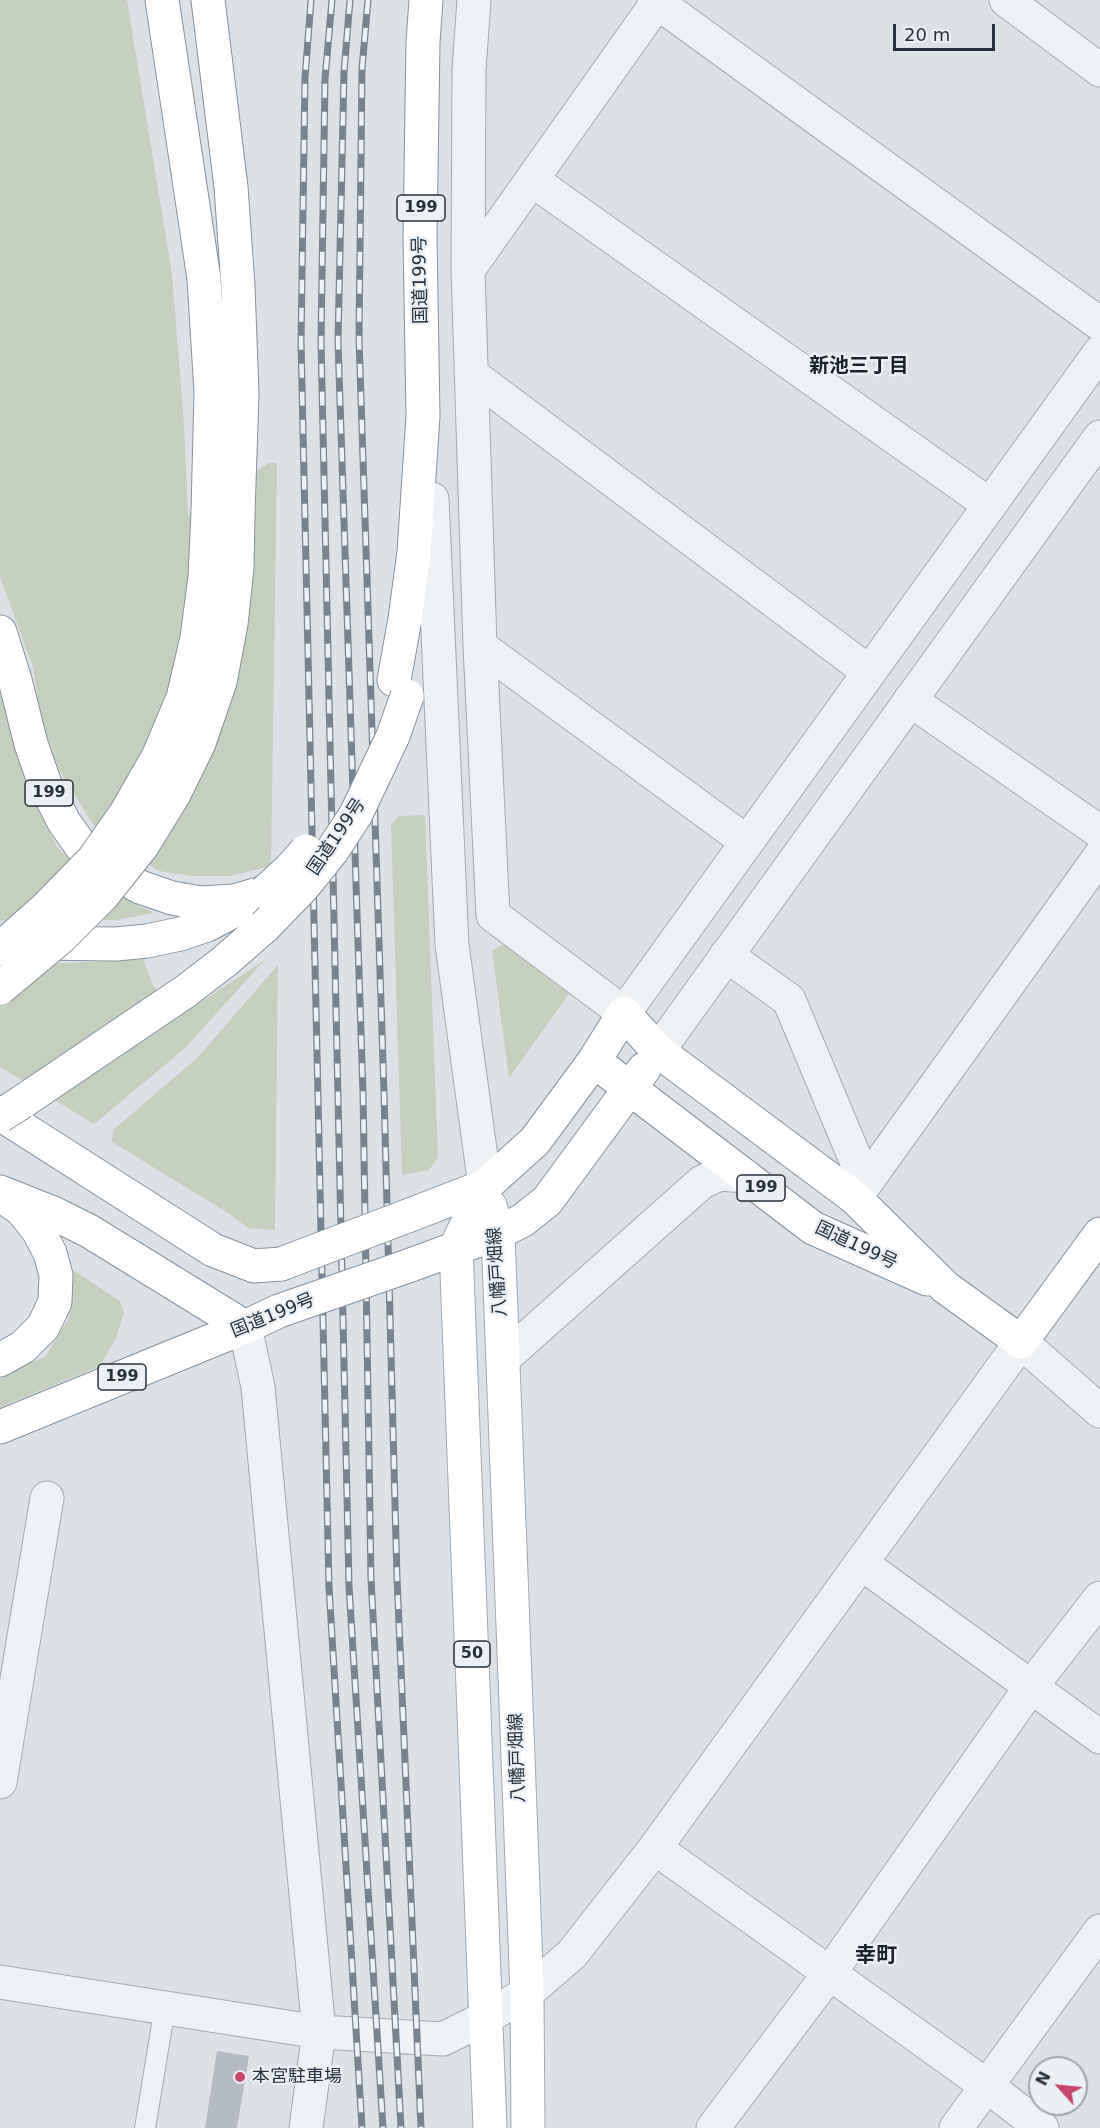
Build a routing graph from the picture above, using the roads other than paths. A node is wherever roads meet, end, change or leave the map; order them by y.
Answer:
1 (162, 0) edge
2 (208, 0) edge
3 (426, 0) edge
4 (474, 0) edge
5 (1005, 0) edge
6 (657, 1) edge
7 (1100, 70) edge
8 (532, 180) junction
9 (468, 270) junction
10 (1100, 324) edge
11 (1100, 352) edge
12 (471, 374) junction
13 (423, 416) junction
14 (1100, 437) edge
15 (432, 499) junction
16 (990, 505) junction
17 (223, 512) junction
18 (0, 632) edge
19 (480, 646) junction
20 (869, 672) junction
21 (400, 688) junction
22 (910, 700) junction
23 (1100, 832) edge
24 (747, 842) junction
25 (1100, 856) edge
26 (265, 892) junction
27 (0, 942) edge
28 (0, 950) edge
29 (726, 955) junction
30 (0, 988) edge
31 (624, 1013) junction
32 (658, 1051) junction
33 (594, 1061) junction
34 (630, 1087) junction
35 (7, 1111) edge
36 (745, 1176) junction
37 (485, 1186) junction
38 (860, 1190) junction
39 (0, 1194) edge
40 (498, 1233) junction
41 (1100, 1234) edge
42 (456, 1247) junction
43 (945, 1287) junction
44 (245, 1327) junction
45 (1021, 1342) junction
46 (503, 1359) junction
47 (0, 1360) edge
48 (1100, 1411) edge
49 (0, 1427) edge
50 (47, 1498) dead end
51 (861, 1563) junction
52 (1100, 1598) edge
53 (1030, 1688) junction
54 (1100, 1737) edge
55 (0, 1782) edge
56 (655, 1848) junction
57 (1097, 1941) edge
58 (829, 1974) junction
59 (0, 1982) edge
60 (527, 1993) junction
61 (165, 2007) junction
62 (487, 2017) junction
63 (319, 2032) junction
64 (987, 2086) junction
65 (145, 2128) edge
66 (306, 2128) edge
67 (490, 2128) edge
68 (528, 2128) edge
69 (713, 2128) edge
70 (956, 2128) edge
71 (1042, 2128) edge

1 - 17 main road
2 - 17 main road
3 - 13 main road, 国道199号 / 199
4 - 9 street
5 - 7 street
6 - 8 street
6 - 10 street
8 - 9 street
8 - 16 street
9 - 12 street
11 - 16 street
12 - 19 street
12 - 20 street
13 - 15 main road, 国道199号 / 199
13 - 21 main road, 国道199号 / 199
14 - 22 street
15 - 21 main road, 国道199号 / 199
15 - 37 street
16 - 20 street
17 - 28 main road, bridge
17 - 30 main road, bridge
18 - 26 main road, 国道199号 / 199
19 - 24 street
19 - 31 street
20 - 24 street
21 - 26 main road, 国道199号 / 199, bridge
21 - 35 main road, 国道199号 / 199, bridge
22 - 23 street
22 - 29 street
24 - 31 street
25 - 38 street
26 - 27 main road, 国道199号 / 199
29 - 32 street
29 - 38 street
31 - 32 main road, 国道199号 / 199
31 - 33 main road, 国道199号 / 199
32 - 34 main road, 国道199号 / 199
32 - 38 main road, 国道199号 / 199
33 - 34 main road, 国道199号 / 199
33 - 37 main road, 国道199号 / 199
34 - 36 main road, 国道199号 / 199
34 - 40 main road, 国道199号 / 199
35 - 37 main road, 国道199号 / 199, bridge
36 - 43 main road, 国道199号 / 199
36 - 46 street
37 - 40 main road, 八幡戸畑線 / 50
37 - 42 main road, 八幡戸畑線 / 50
38 - 43 main road, 国道199号 / 199
39 - 44 main road
39 - 47 main road
40 - 42 main road, 国道199号 / 199
40 - 46 main road, 八幡戸畑線 / 50
41 - 45 main road
42 - 44 main road, 国道199号 / 199, bridge
42 - 62 main road, 八幡戸畑線 / 50
43 - 45 main road, 国道199号 / 199
44 - 49 main road, 国道199号 / 199
44 - 63 street
45 - 48 street
45 - 51 street
46 - 60 main road, 八幡戸畑線 / 50
50 - 55 street
51 - 53 street
51 - 56 street
52 - 53 street
53 - 54 street
53 - 58 street
56 - 58 street
56 - 60 street
57 - 64 street
58 - 64 street
58 - 69 street
59 - 61 street
60 - 62 street
60 - 68 main road, 八幡戸畑線 / 50
61 - 63 street
61 - 65 lane
62 - 63 street
62 - 67 main road, 八幡戸畑線 / 50
63 - 66 street
64 - 70 street
64 - 71 street

